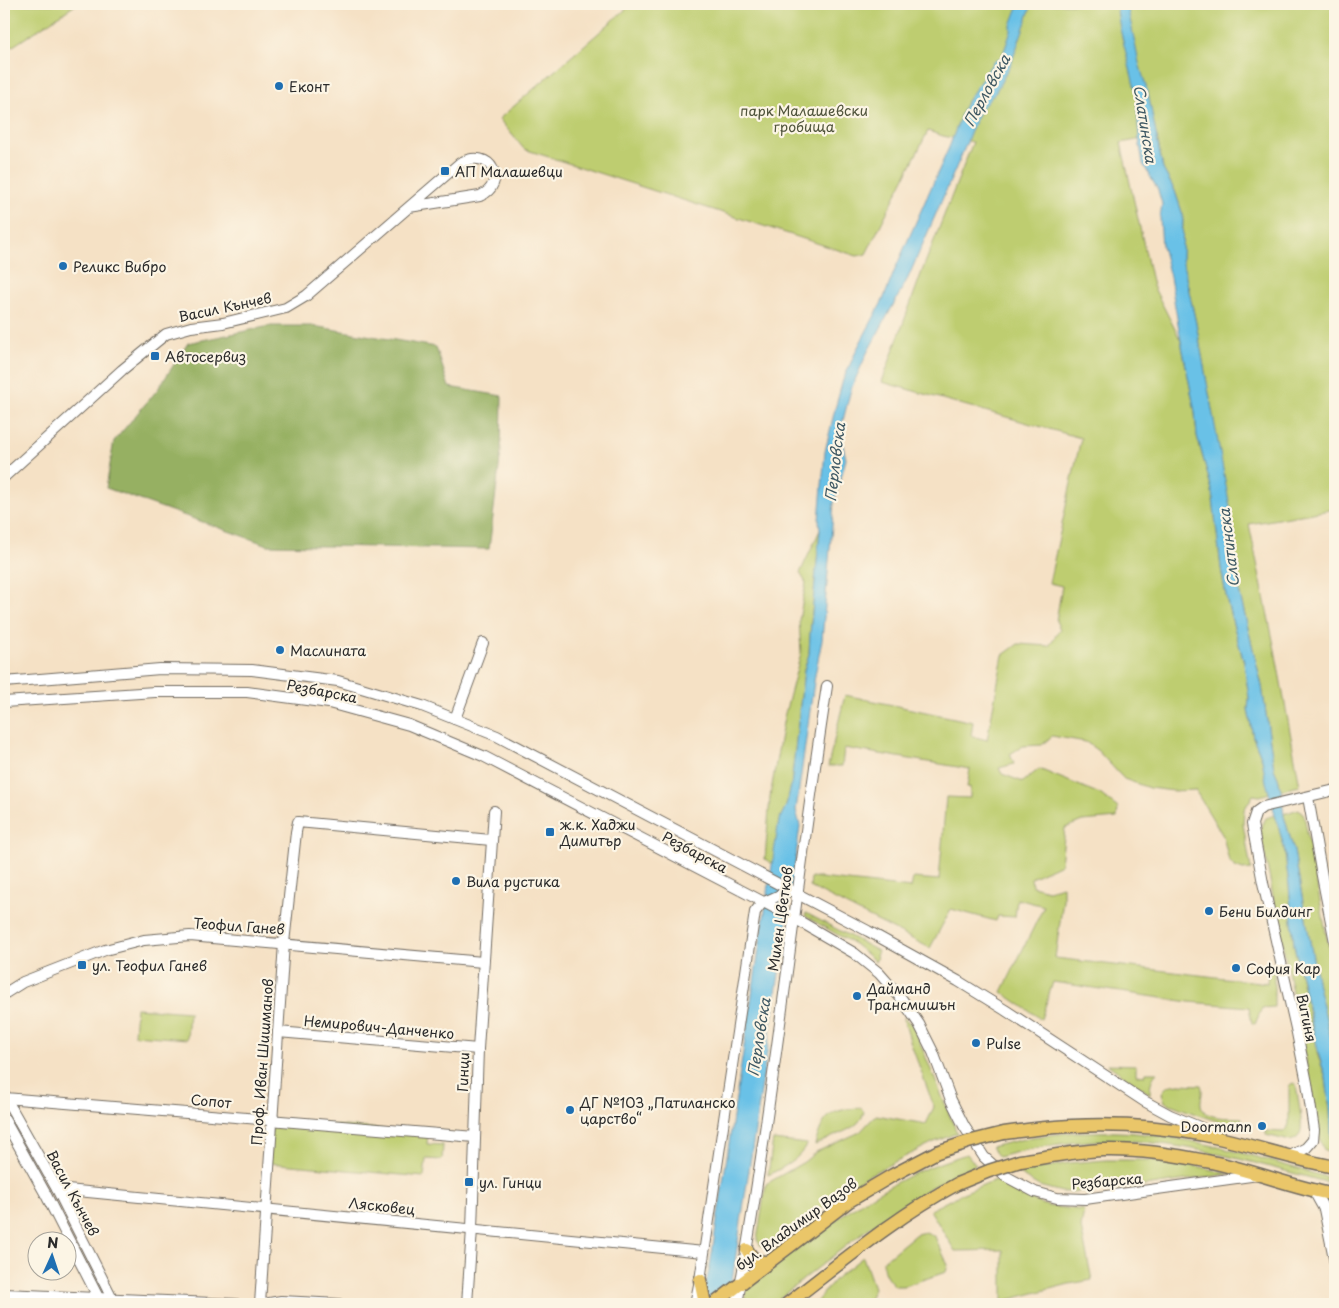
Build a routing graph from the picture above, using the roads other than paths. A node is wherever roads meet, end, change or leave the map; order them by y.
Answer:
1 (410, 207) junction
2 (4, 477) edge
3 (483, 643) dead end
4 (4, 682) edge
5 (827, 686) dead end
6 (4, 702) edge
7 (455, 719) junction
8 (1335, 790) edge
9 (1308, 797) junction
10 (494, 811) dead end
11 (492, 840) junction
12 (794, 893) junction
13 (762, 903) junction
14 (794, 918) junction
15 (1335, 942) edge
16 (284, 943) junction
17 (483, 962) junction
18 (4, 994) edge
19 (278, 1032) junction
20 (478, 1049) junction
21 (5, 1097) edge
22 (4, 1119) edge
23 (272, 1120) junction
24 (475, 1136) junction
25 (1246, 1145) junction
26 (1290, 1156) junction
27 (1330, 1166) edge
28 (1258, 1175) junction
29 (57, 1189) junction
30 (1314, 1190) junction
31 (1332, 1194) edge
32 (266, 1209) junction
33 (472, 1229) junction
34 (747, 1250) junction
35 (704, 1252) junction
36 (769, 1262) junction
37 (1335, 1262) edge
38 (700, 1280) junction
39 (741, 1283) junction
40 (4, 1294) edge
41 (100, 1302) edge
42 (114, 1302) edge
43 (722, 1302) edge
44 (236, 1304) edge
45 (260, 1304) edge
46 (264, 1304) edge
47 (339, 1304) edge
48 (467, 1304) edge
49 (695, 1304) edge
50 (705, 1304) edge
51 (737, 1304) edge
52 (786, 1304) edge

1 - 1 street, Васил Кънчев
1 - 2 street, Васил Кънчев
3 - 7 street
4 - 7 street, Резбарска
5 - 12 street, Милен Цветков
6 - 13 street, Резбарска
7 - 12 street, Резбарска
8 - 9 street, Витиня
9 - 15 street
9 - 26 street, Витиня
10 - 11 street, Гинци
11 - 16 street, Проф. Иван Шишманов
11 - 17 street, Гинци
12 - 13 street, Милен Цветков
12 - 14 street, Милен Цветков
12 - 25 street, Резбарска
13 - 14 street, Резбарска
13 - 35 street, Милен Цветков
14 - 28 street, Резбарска
14 - 34 street, Милен Цветков
16 - 17 street, Теофил Ганев
16 - 18 street, Теофил Ганев
16 - 19 street, Проф. Иван Шишманов
17 - 20 street, Гинци
19 - 20 street, Немирович-Данченко
19 - 23 street, Проф. Иван Шишманов
20 - 24 street, Гинци
21 - 23 street, Сопот
21 - 29 street, Васил Кънчев
22 - 41 street, Васил Кънчев
23 - 24 street, Сопот
23 - 32 street, Проф. Иван Шишманов
24 - 33 street, Гинци
25 - 26 main road, бул. Владимир Вазов
25 - 36 main road, бул. Владимир Вазов, bridge
26 - 27 main road, бул. Владимир Вазов
28 - 30 main road
28 - 52 main road, bridge
29 - 32 street, Лясковец
29 - 42 street, Васил Кънчев
30 - 31 main road
30 - 37 street
32 - 33 street, Лясковец
32 - 45 street, Проф. Иван Шишманов
33 - 35 street, Лясковец
33 - 48 street, Гинци
34 - 36 main road
34 - 39 street, Милен Цветков
35 - 38 street, Милен Цветков
36 - 39 main road, бул. Владимир Вазов
38 - 49 street, Милен Цветков
38 - 50 main road
39 - 43 main road, бул. Владимир Вазов
39 - 51 street, Милен Цветков
40 - 41 street
41 - 42 street
42 - 44 street
46 - 47 street

